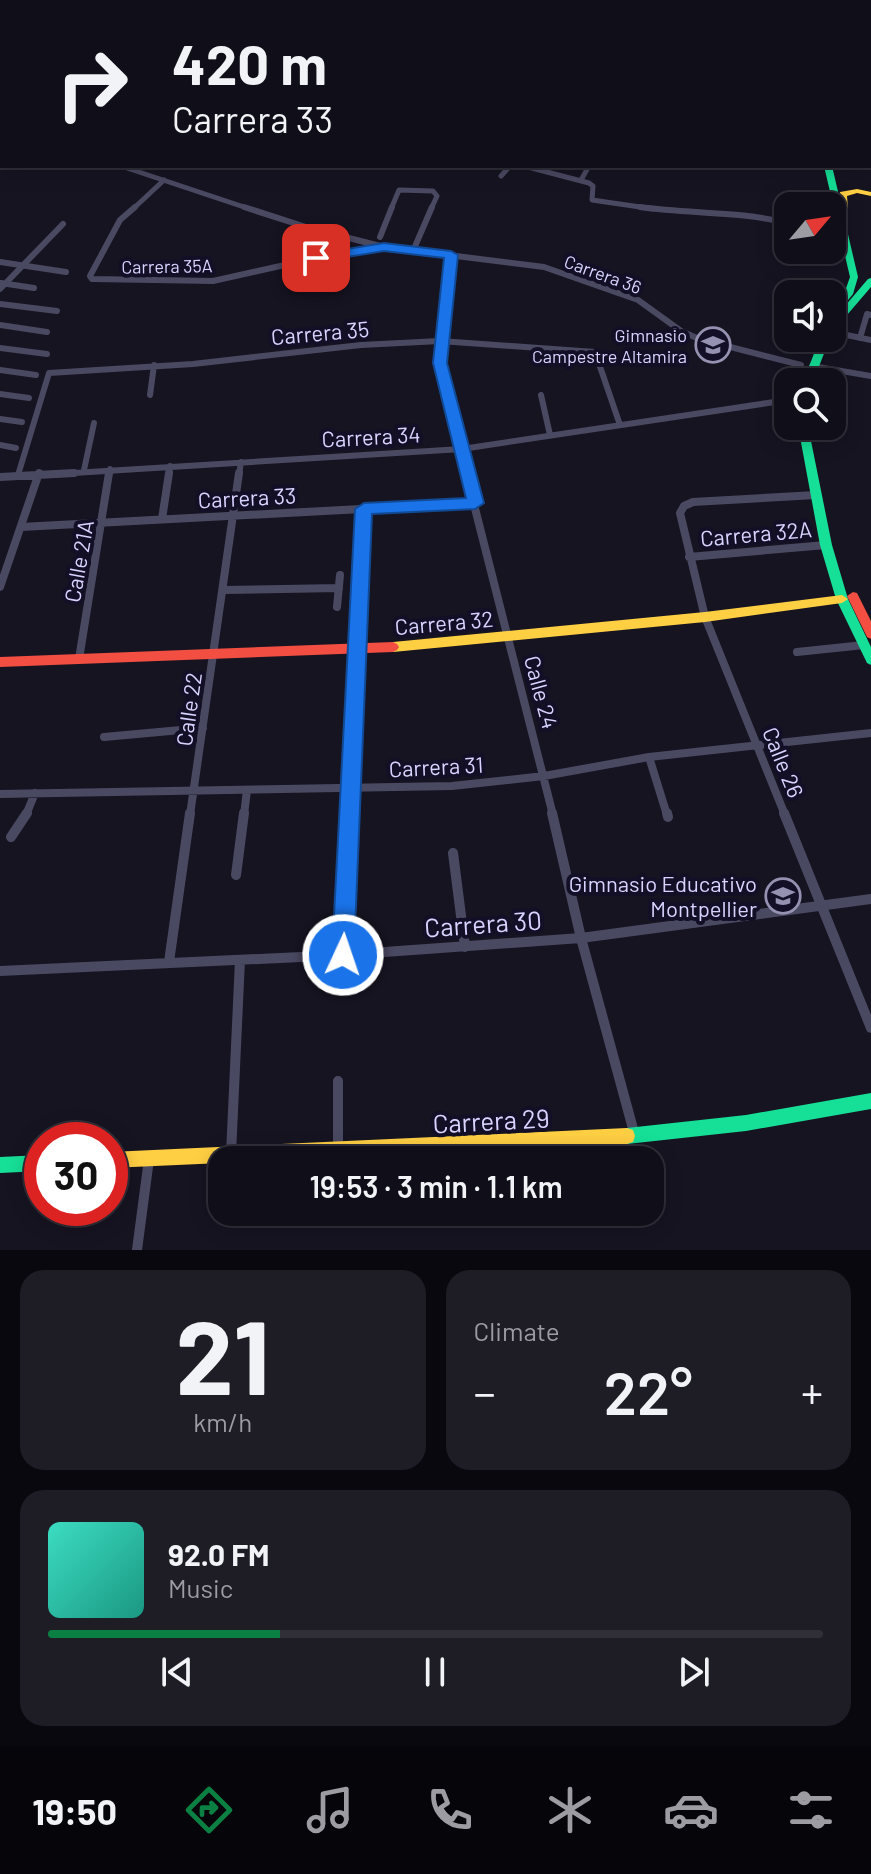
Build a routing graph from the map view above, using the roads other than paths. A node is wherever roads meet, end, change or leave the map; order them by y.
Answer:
1 (127, 168) edge
2 (508, 168) edge
3 (532, 168) edge
4 (588, 168) edge
5 (831, 168) edge
6 (832, 168) edge
7 (501, 176) dead end
8 (164, 180) junction
9 (581, 180) junction
10 (871, 181) edge
11 (871, 194) edge
12 (774, 220) edge
13 (63, 224) dead end
14 (380, 237) dead end
15 (384, 247) junction
16 (849, 247) junction
17 (413, 251) junction
18 (451, 255) junction
19 (0, 262) edge
20 (21, 265) junction
21 (66, 272) dead end
22 (871, 281) edge
23 (1, 285) edge
24 (34, 288) dead end
25 (846, 296) edge
26 (0, 304) edge
27 (57, 311) dead end
28 (846, 312) edge
29 (871, 315) edge
30 (0, 325) edge
31 (47, 332) dead end
32 (846, 332) edge
33 (861, 335) junction
34 (871, 337) edge
35 (440, 341) junction
36 (0, 348) edge
37 (810, 352) edge
38 (816, 352) edge
39 (47, 354) dead end
40 (154, 365) junction
41 (806, 366) junction
42 (0, 370) edge
43 (36, 375) dead end
44 (871, 376) edge
45 (0, 394) edge
46 (150, 395) dead end
47 (541, 395) dead end
48 (29, 398) dead end
49 (774, 401) edge
50 (0, 419) edge
51 (22, 422) dead end
52 (94, 423) dead end
53 (620, 425) junction
54 (550, 435) junction
55 (806, 440) edge
56 (817, 440) edge
57 (0, 445) edge
58 (16, 448) dead end
59 (462, 449) junction
60 (241, 462) junction
61 (170, 466) junction
62 (110, 469) junction
63 (84, 470) junction
64 (39, 473) junction
65 (7, 475) edge
66 (816, 495) junction
67 (475, 503) junction
68 (364, 509) junction
69 (235, 515) junction
70 (162, 519) junction
71 (103, 522) junction
72 (21, 527) junction
73 (826, 545) junction
74 (689, 557) junction
75 (340, 575) dead end
76 (0, 587) edge
77 (339, 588) junction
78 (224, 590) junction
79 (842, 599) junction
80 (337, 607) dead end
81 (705, 617) junction
82 (868, 619) edge
83 (506, 637) junction
84 (867, 640) edge
85 (359, 649) junction
86 (797, 652) dead end
87 (214, 654) junction
88 (79, 659) junction
89 (871, 660) edge
90 (0, 662) edge
91 (203, 728) junction
92 (871, 733) edge
93 (104, 737) dead end
94 (755, 744) junction
95 (649, 757) junction
96 (544, 776) junction
97 (351, 788) junction
98 (247, 790) junction
99 (194, 791) junction
100 (35, 793) junction
101 (0, 794) edge
102 (668, 817) dead end
103 (11, 837) dead end
104 (453, 853) dead end
105 (236, 875) dead end
106 (871, 899) edge
107 (821, 907) junction
108 (581, 938) junction
109 (465, 947) junction
110 (343, 955) junction
111 (240, 960) junction
112 (169, 962) junction
113 (0, 971) edge
114 (871, 1028) edge
115 (338, 1081) dead end
116 (871, 1101) edge
117 (635, 1136) junction
118 (231, 1146) edge
119 (338, 1146) edge
120 (407, 1146) edge
121 (208, 1155) edge
122 (149, 1158) junction
123 (128, 1159) edge
124 (24, 1164) edge
125 (0, 1165) edge
126 (137, 1250) edge

1 - 8 street
2 - 7 street
3 - 9 street
4 - 9 street
5 - 16 main road
6 - 10 main road
8 - 15 street
8 - 15 street, Carrera 35A
9 - 12 street
11 - 16 main road
13 - 20 street
14 - 17 street
15 - 17 street, Carrera 36
16 - 25 main road
17 - 18 street, Carrera 36
18 - 35 street, Calle 24
18 - 41 street, Carrera 36
19 - 20 street
20 - 21 street
20 - 23 street
22 - 28 main road
23 - 24 street
26 - 27 street
29 - 33 street
30 - 31 street
32 - 33 street
33 - 34 street
35 - 40 street, Carrera 35
35 - 53 street, Carrera 35
35 - 59 street, Calle 24
36 - 39 street
37 - 41 main road
38 - 41 main road
40 - 46 street
40 - 65 street, Carrera 35
41 - 44 street
42 - 43 street
45 - 48 street
47 - 54 street
49 - 53 street, Carrera 34
50 - 51 street
52 - 63 street
53 - 54 street, Carrera 34
54 - 59 street, Carrera 34
55 - 66 main road
56 - 82 main road
57 - 58 street
59 - 60 street, Carrera 34
59 - 67 street, Calle 24
60 - 61 street, Carrera 34
60 - 69 street, Calle 22
61 - 62 street, Carrera 34
61 - 70 street
62 - 63 street, Carrera 34
62 - 71 street, Calle 21A
63 - 64 street, Carrera 34
64 - 65 street, Carrera 34
64 - 72 street
66 - 73 main road
66 - 74 street, Calle 26
67 - 68 street, Carrera 33
67 - 83 street, Calle 24
68 - 69 street, Carrera 33
68 - 85 street
69 - 70 street, Carrera 33
69 - 78 street, Calle 22
70 - 71 street, Carrera 33
71 - 72 street, Carrera 33
71 - 88 street, Calle 21A
72 - 76 street
73 - 74 street, Carrera 32A
73 - 79 main road
74 - 81 street, Calle 26
75 - 77 street
77 - 78 street
77 - 80 street
78 - 87 street, Calle 22
79 - 81 main road, Carrera 32
79 - 84 main road
81 - 83 main road, Carrera 32
81 - 94 street, Calle 26
82 - 84 main road
83 - 85 main road, Carrera 32
83 - 96 street, Calle 24
84 - 86 street
84 - 89 main road
85 - 87 main road, Carrera 32
85 - 97 street
87 - 88 main road, Carrera 32
87 - 91 street, Calle 22
88 - 90 main road, Carrera 32
91 - 93 street
91 - 99 street, Calle 22
92 - 94 street, Carrera 31
94 - 95 street, Carrera 31
94 - 107 street, Calle 26
95 - 96 street, Carrera 31
95 - 102 street
96 - 97 street, Carrera 31
96 - 108 street, Calle 24
97 - 98 street, Carrera 31
97 - 110 street
98 - 99 street, Carrera 31
98 - 105 street
99 - 100 street, Carrera 31
99 - 112 street, Calle 22
100 - 101 street, Carrera 31
100 - 103 street
104 - 109 street
106 - 107 street, Carrera 30
107 - 108 street, Carrera 30
107 - 114 street, Calle 26
108 - 109 street, Carrera 30
108 - 117 street, Calle 24
109 - 110 street, Carrera 30
110 - 111 street, Carrera 30
111 - 112 street, Carrera 30
111 - 118 street
112 - 113 street, Carrera 30
115 - 119 street
116 - 117 main road, Carrera 29
117 - 120 main road, Carrera 29
121 - 122 main road, Carrera 29
122 - 123 main road, Carrera 29
122 - 126 street
124 - 125 main road

